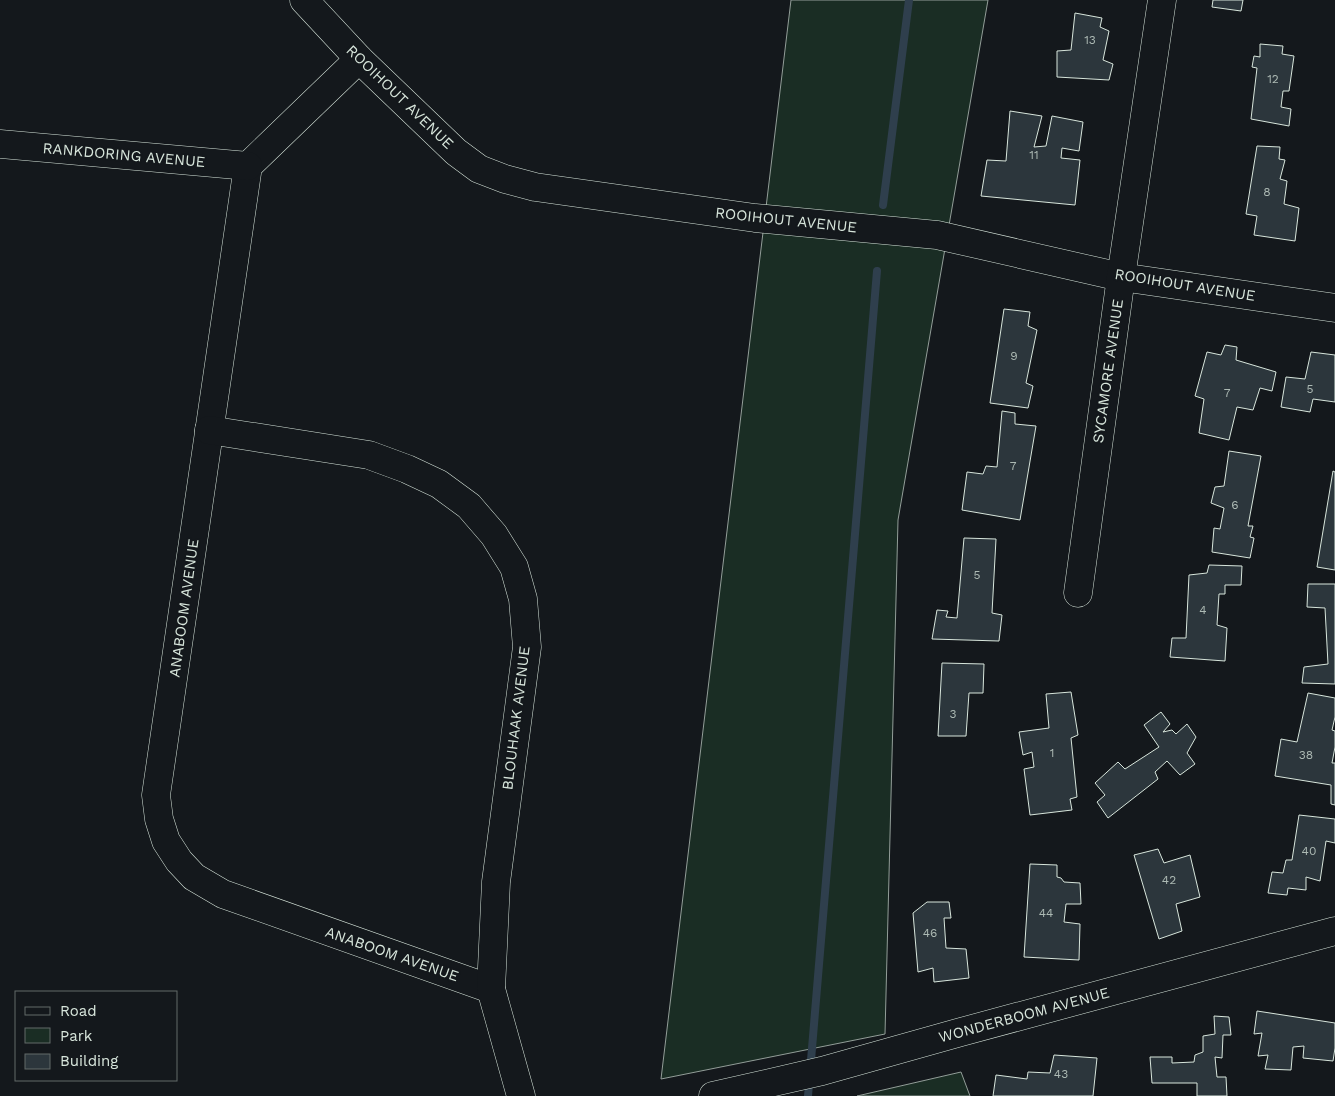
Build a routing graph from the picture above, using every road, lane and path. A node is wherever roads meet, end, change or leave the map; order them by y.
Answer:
1 (304, 0) edge
2 (1162, 0) edge
3 (359, 59) junction
4 (0, 144) edge
5 (248, 166) junction
6 (1121, 277) junction
7 (1335, 308) edge
8 (209, 430) junction
9 (1078, 593) dead end
10 (1335, 931) edge
11 (492, 989) junction
12 (521, 1096) edge
13 (713, 1096) edge

1 - 3 street, ROOIHOUT AVENUE
2 - 6 street, SYCAMORE AVENUE
3 - 5 street
3 - 6 street, ROOIHOUT AVENUE
4 - 5 street, RANKDORING AVENUE
5 - 8 street, ANABOOM AVENUE
6 - 7 street, ROOIHOUT AVENUE
6 - 9 street, SYCAMORE AVENUE
8 - 11 street, BLOUHAAK AVENUE
8 - 11 street, ANABOOM AVENUE
10 - 13 street, WONDERBOOM AVENUE
11 - 12 street, BLOUHAAK AVENUE

